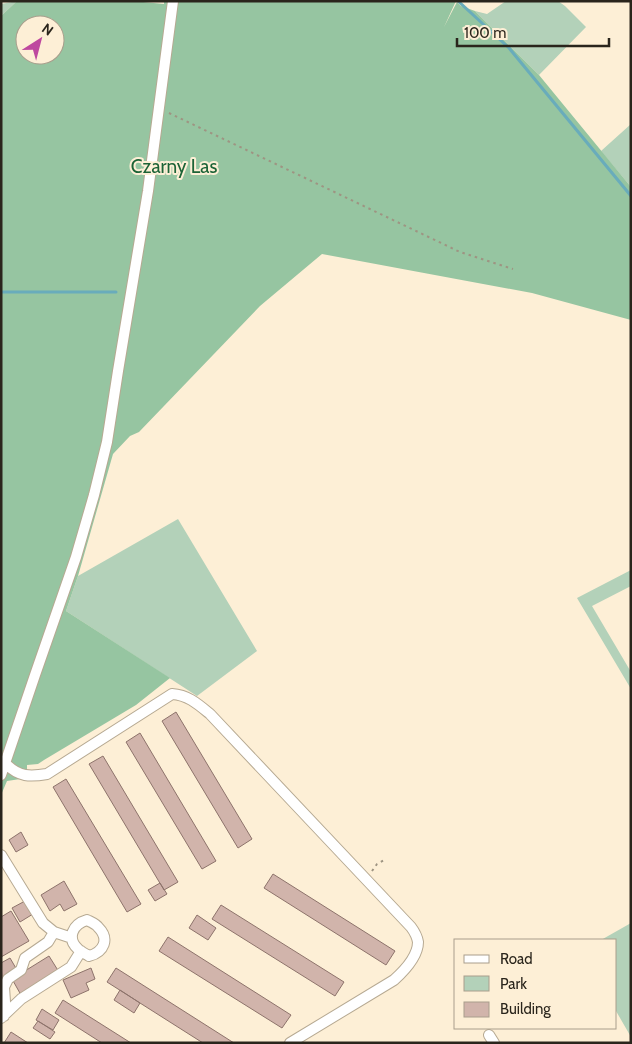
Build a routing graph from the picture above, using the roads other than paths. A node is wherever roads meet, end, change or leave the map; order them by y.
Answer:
1 (173, 1) edge
2 (6, 764) junction
3 (1, 775) edge
4 (1, 855) edge
5 (54, 932) junction
6 (72, 938) junction
7 (81, 951) junction
8 (2, 1017) edge
9 (290, 1043) edge

1 - 2 street
2 - 3 street
2 - 9 street
4 - 5 street
5 - 6 street
5 - 8 street
6 - 7 street
6 - 7 street
7 - 8 street

